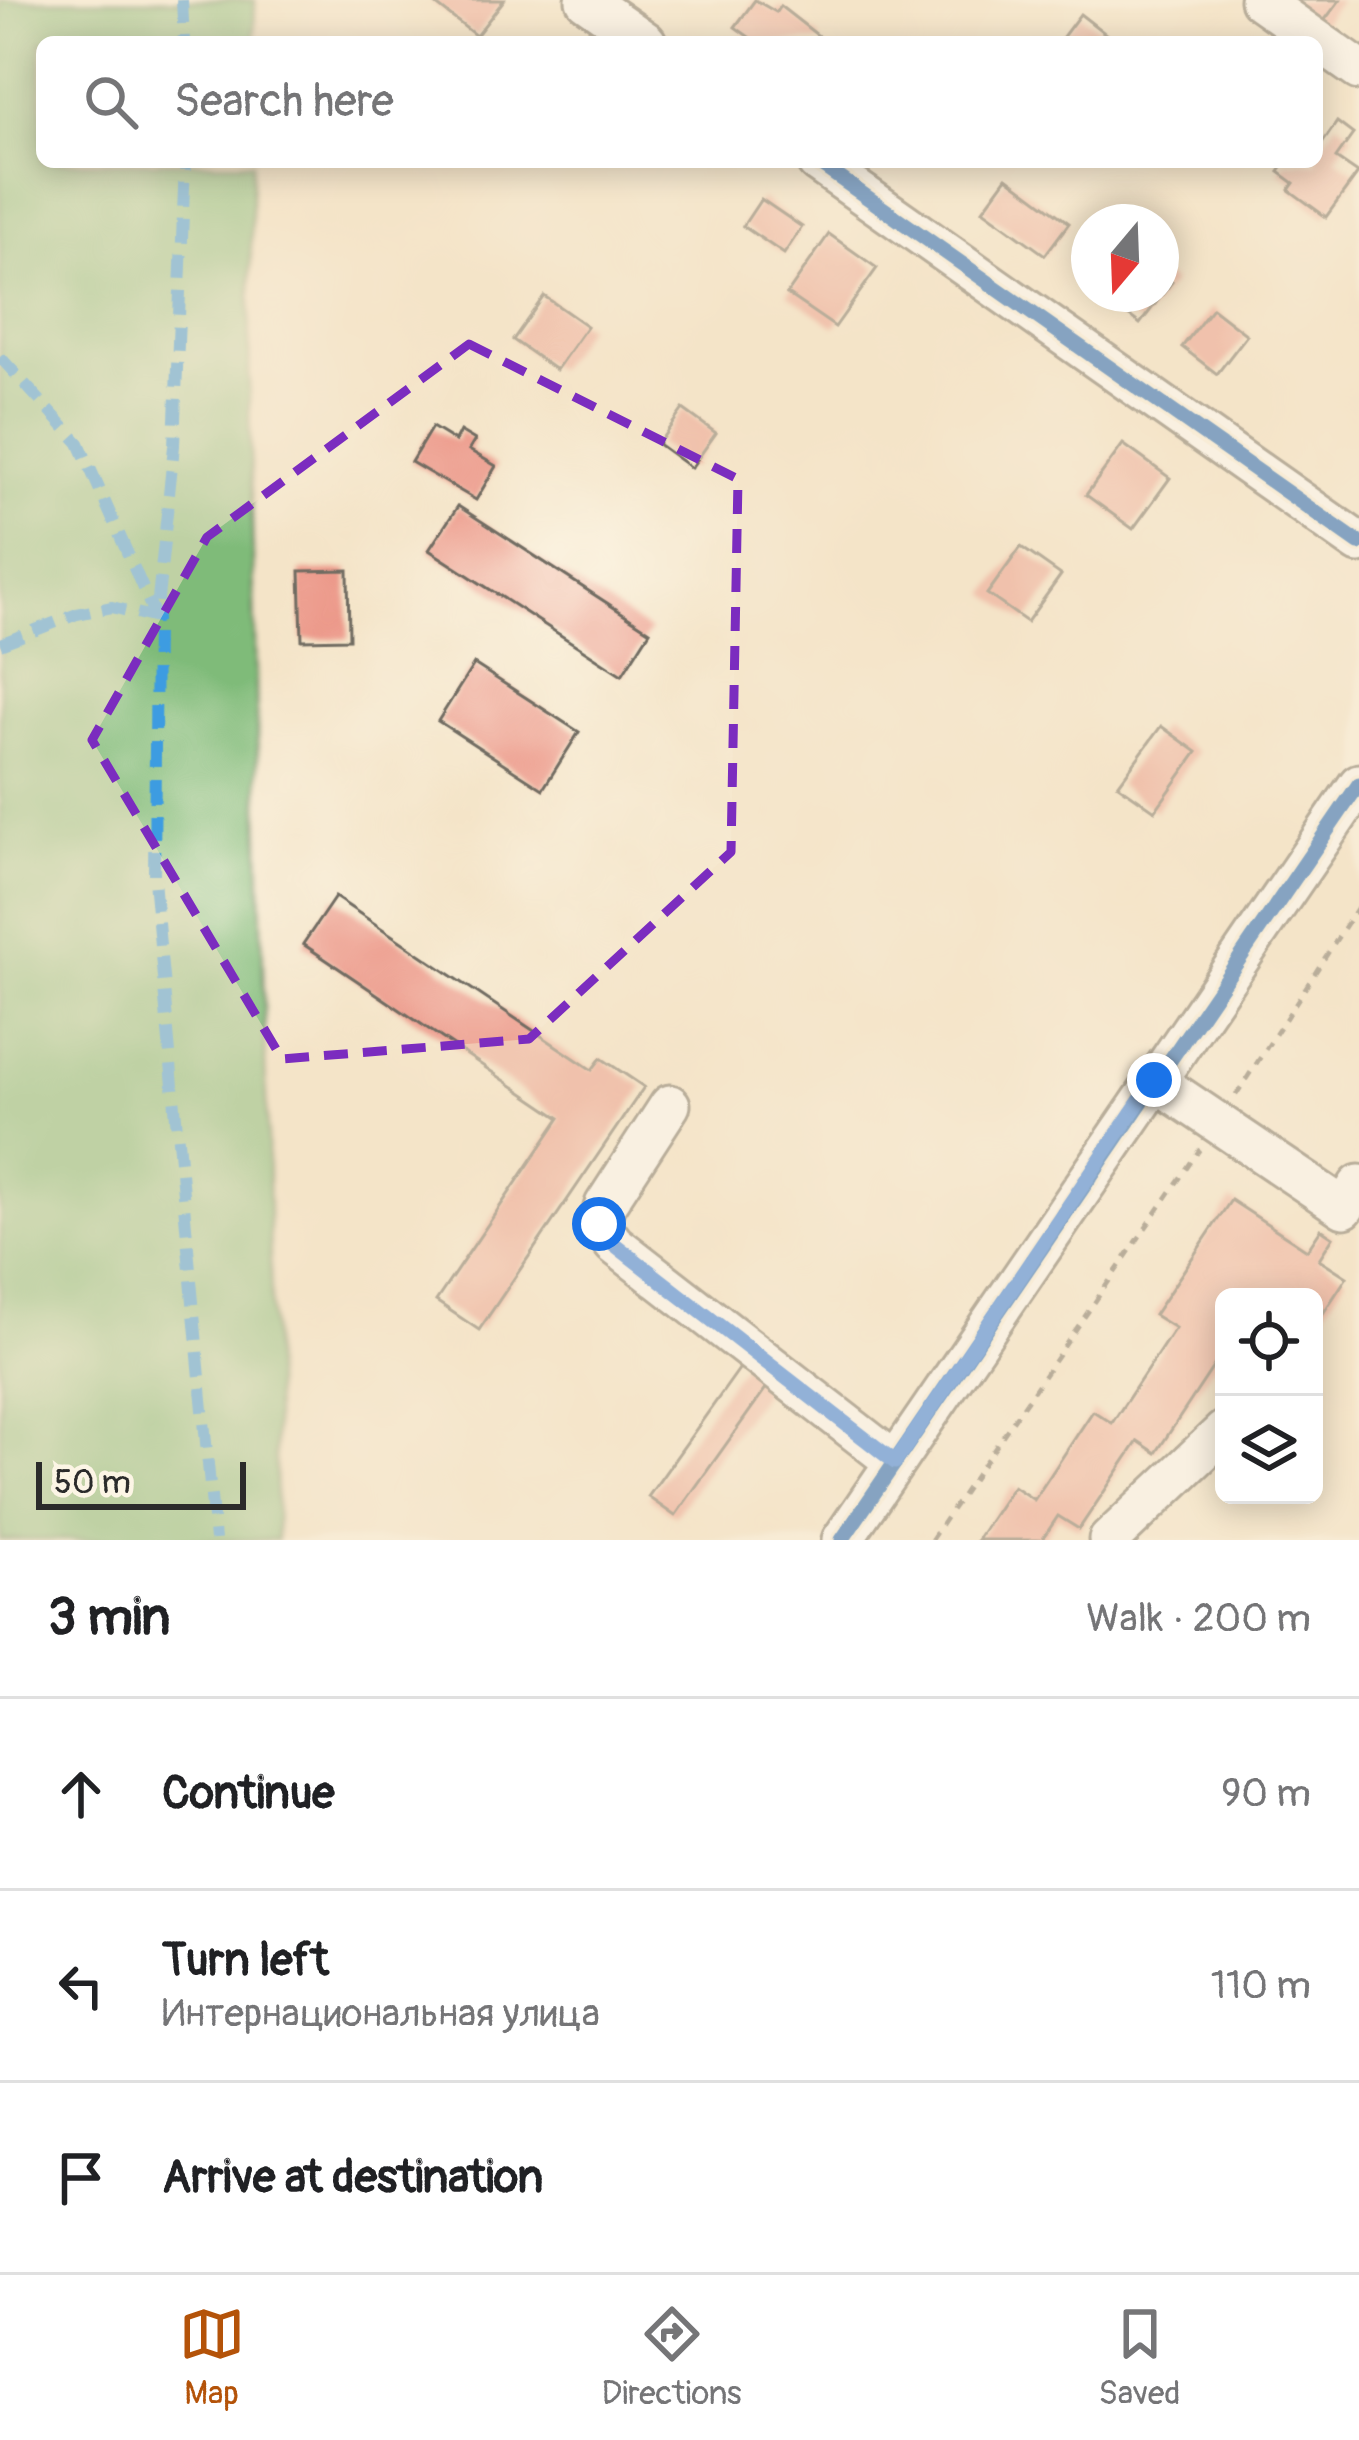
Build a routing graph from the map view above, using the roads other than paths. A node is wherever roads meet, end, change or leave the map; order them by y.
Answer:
1 (586, 0) edge
2 (1260, 0) edge
3 (637, 36) edge
4 (1311, 36) edge
5 (1323, 45) edge
6 (1359, 70) edge
7 (826, 168) edge
8 (1359, 543) edge
9 (1359, 784) edge
10 (1154, 1080) junction
11 (670, 1105) dead end
12 (1354, 1204) edge
13 (1215, 1440) edge
14 (895, 1462) junction
15 (842, 1540) edge
16 (1109, 1540) edge

1 - 3 street
2 - 4 street
5 - 6 street
7 - 8 street
9 - 10 street
10 - 12 street
10 - 14 street
11 - 14 street
13 - 16 street
14 - 15 street

